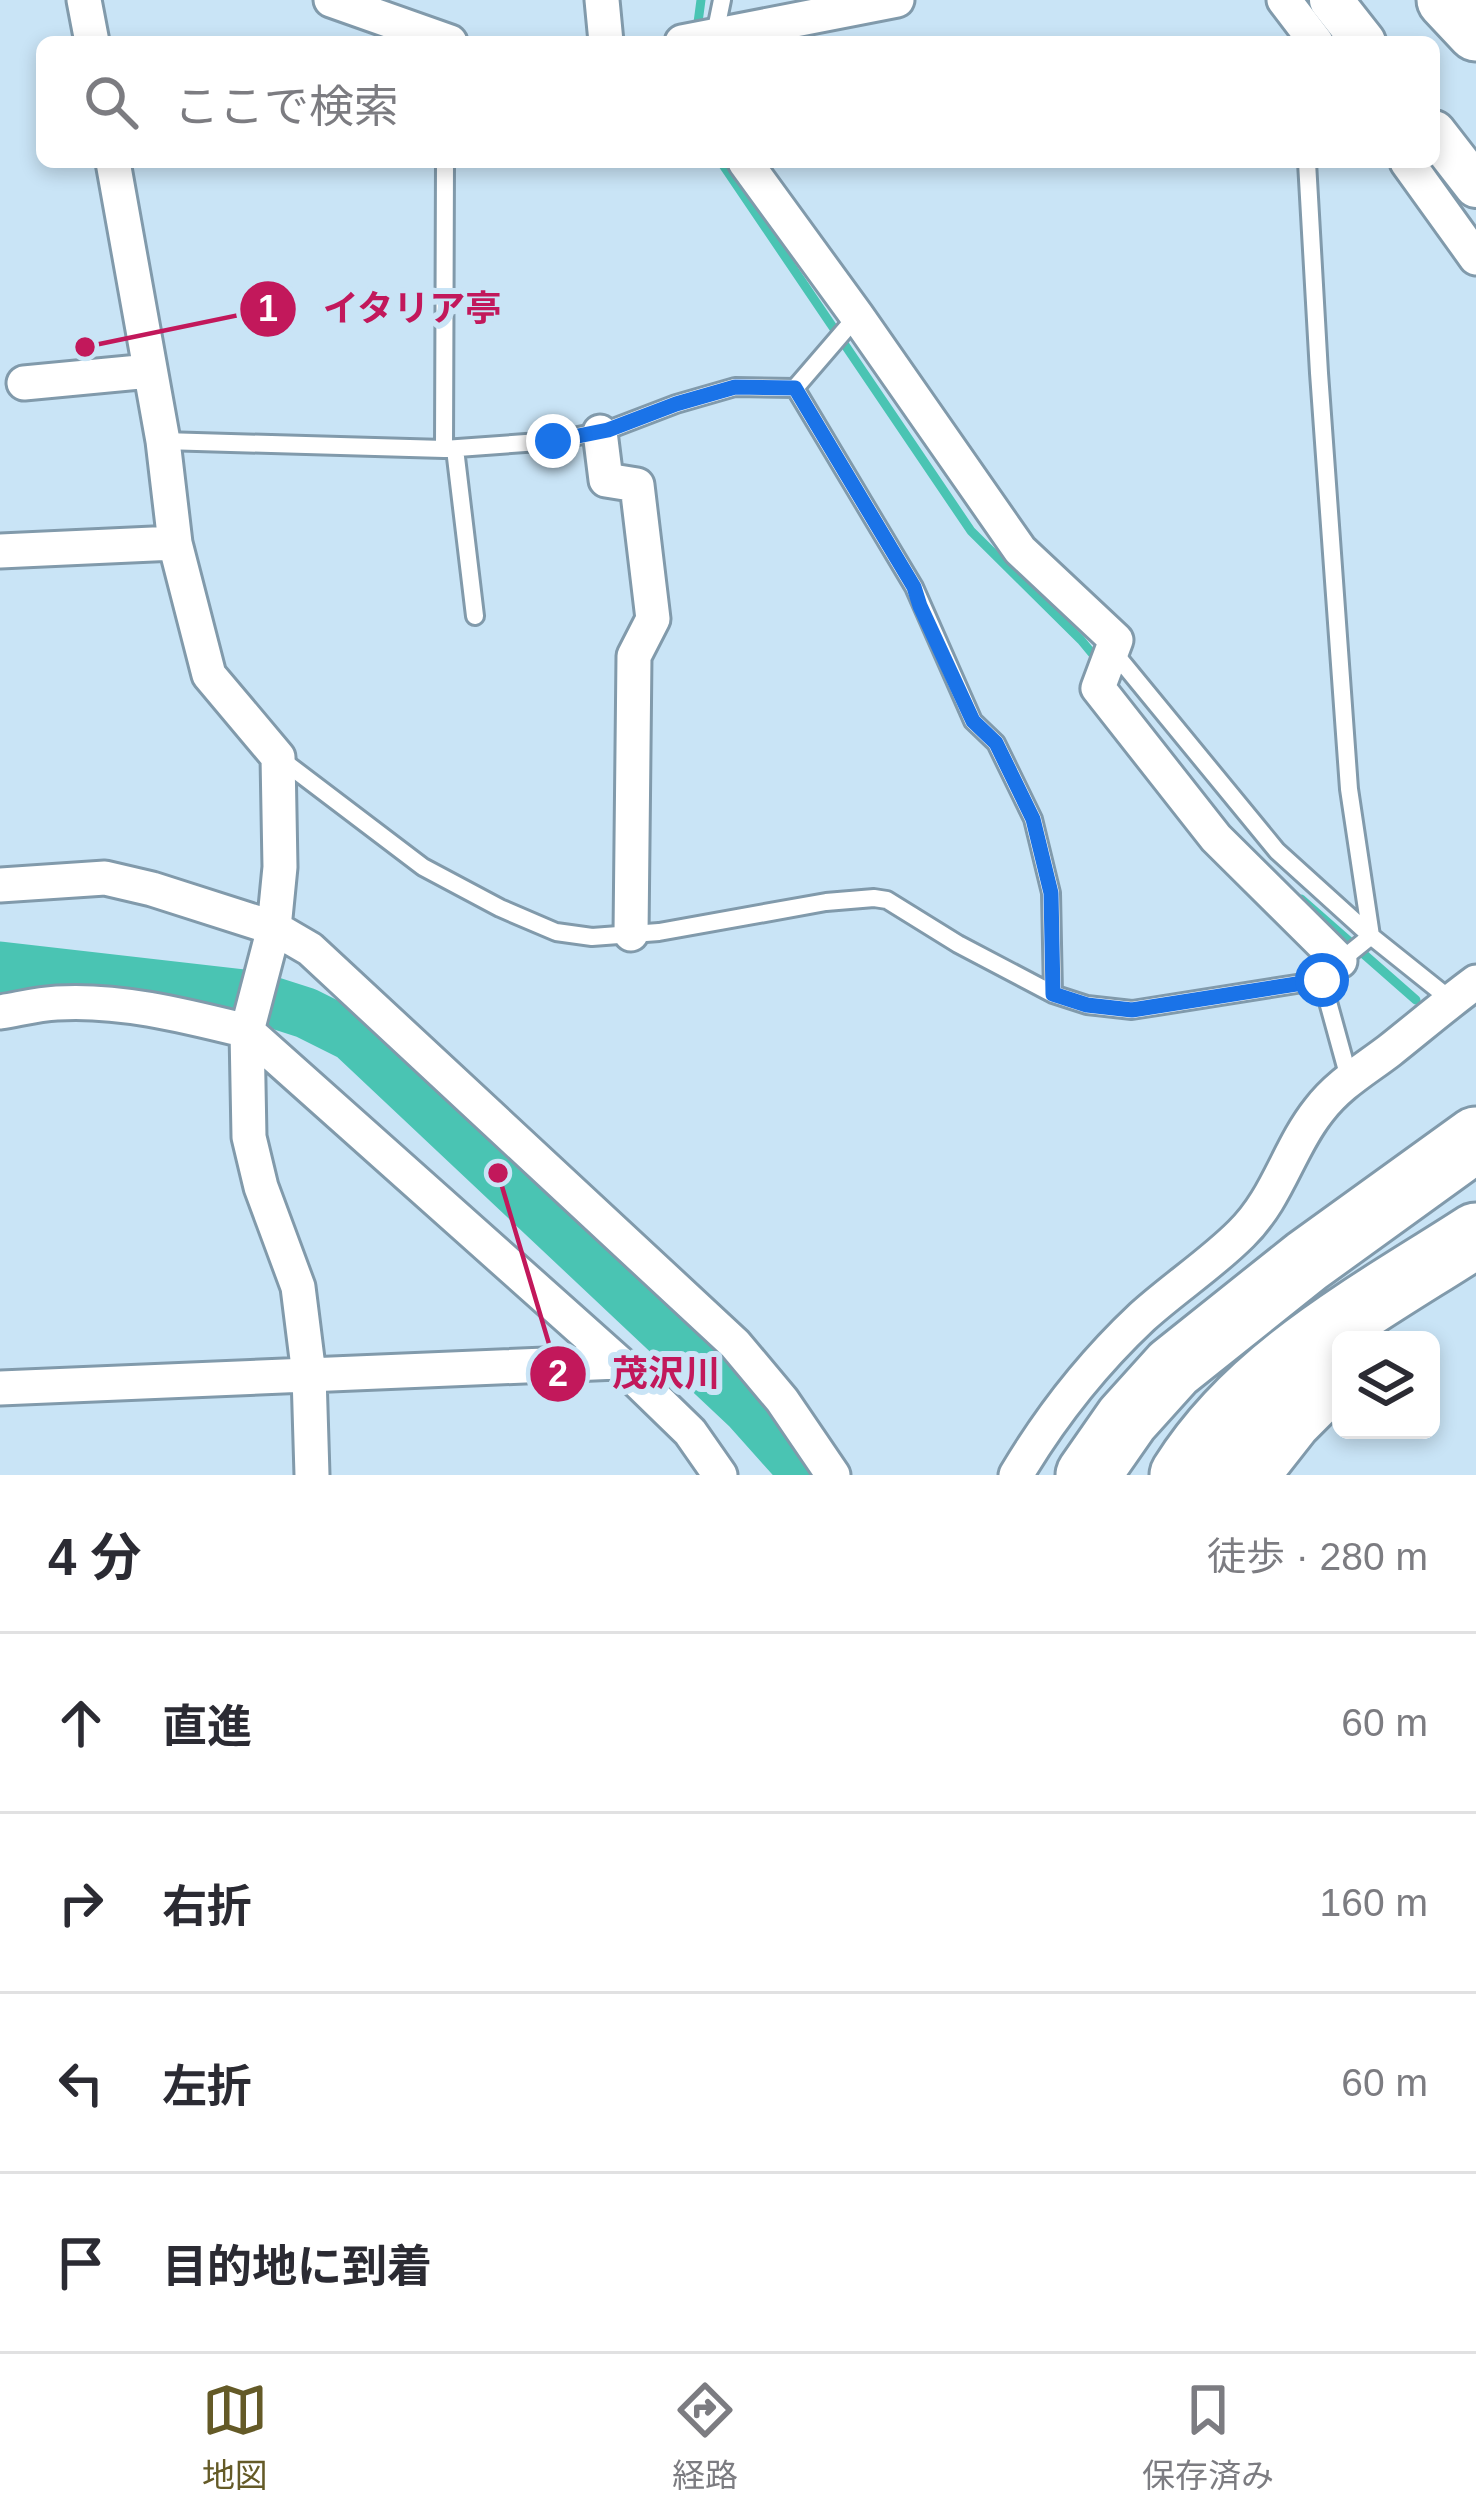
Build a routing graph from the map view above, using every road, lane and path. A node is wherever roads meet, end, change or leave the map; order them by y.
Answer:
1 (84, 0) edge
2 (331, 0) edge
3 (602, 0) edge
4 (897, 0) edge
5 (1284, 0) edge
6 (1446, 0) edge
7 (1315, 29) edge
8 (711, 30) edge
9 (1476, 32) edge
10 (91, 36) edge
11 (433, 36) edge
12 (605, 36) edge
13 (1440, 140) edge
14 (114, 168) edge
15 (445, 168) edge
16 (749, 168) edge
17 (1307, 168) edge
18 (1411, 168) edge
19 (1476, 187) edge
20 (1476, 257) edge
21 (855, 319) junction
22 (150, 371) junction
23 (25, 382) dead end
24 (795, 388) junction
25 (600, 432) junction
26 (163, 441) junction
27 (449, 449) junction
28 (175, 543) junction
29 (0, 551) edge
30 (475, 616) dead end
31 (1112, 650) junction
32 (278, 757) junction
33 (0, 886) edge
34 (272, 934) junction
35 (631, 934) junction
36 (1370, 937) junction
37 (1334, 967) junction
38 (1464, 991) edge
39 (1053, 994) junction
40 (0, 1012) edge
41 (250, 1021) junction
42 (1349, 1078) junction
43 (1465, 1146) edge
44 (1476, 1238) edge
45 (1381, 1331) edge
46 (618, 1362) junction
47 (309, 1375) junction
48 (1332, 1377) edge
49 (0, 1388) edge
50 (312, 1475) edge
51 (720, 1475) edge
52 (833, 1475) edge
53 (1016, 1475) edge
54 (1088, 1475) edge
55 (1140, 1475) edge
56 (1182, 1475) edge
57 (1246, 1475) edge

1 - 10 street
2 - 11 street
3 - 12 street
4 - 8 street
5 - 7 street
6 - 9 highway
13 - 19 street
14 - 22 street
15 - 27 lane
16 - 21 street
17 - 36 lane
18 - 20 street
21 - 24 lane
21 - 31 street
22 - 23 street
22 - 26 street
24 - 25 lane
24 - 39 lane
25 - 27 lane
25 - 35 street
26 - 27 lane
26 - 28 street
27 - 30 lane
28 - 29 street
28 - 32 street
31 - 36 lane
31 - 37 street
32 - 34 street
32 - 35 lane
33 - 34 street
34 - 41 street
34 - 52 street
35 - 39 lane
36 - 37 lane
36 - 38 lane
37 - 39 lane
37 - 42 lane
38 - 42 street
40 - 41 street
41 - 46 street
41 - 47 street
42 - 53 street
43 - 54 highway
43 - 55 highway
44 - 45 highway
44 - 56 highway
46 - 47 street
46 - 51 street
47 - 49 street
47 - 50 street
48 - 57 highway

